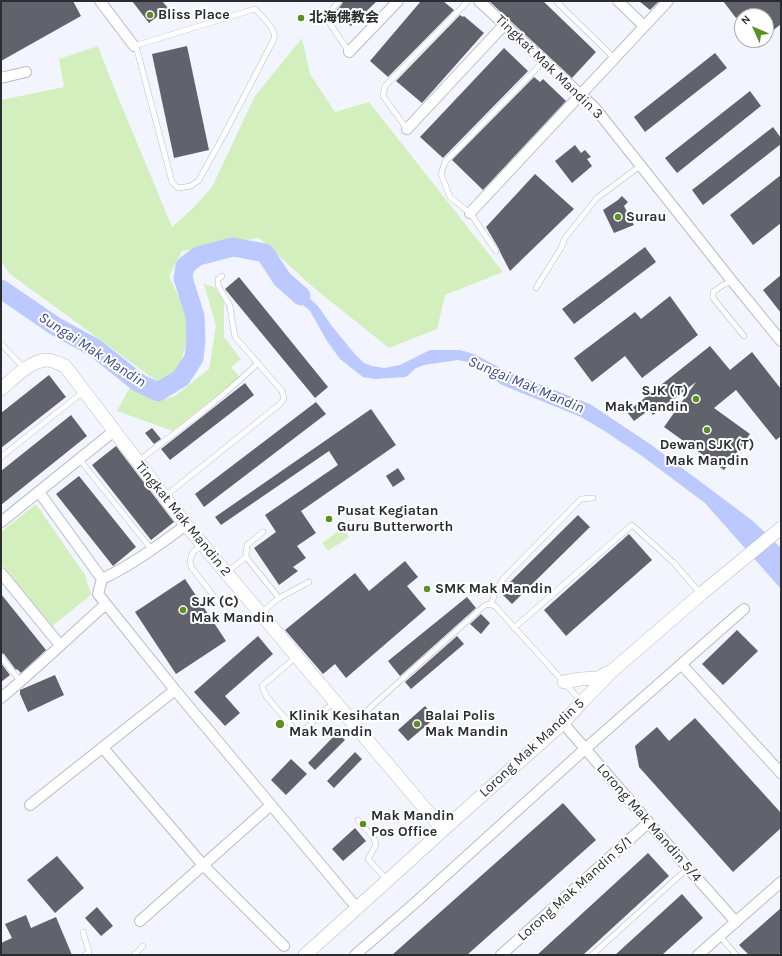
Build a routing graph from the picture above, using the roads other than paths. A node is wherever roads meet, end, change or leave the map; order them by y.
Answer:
1 (100, 1) edge
2 (339, 1) edge
3 (398, 1) edge
4 (468, 1) edge
5 (480, 1) edge
6 (556, 1) edge
7 (618, 1) edge
8 (668, 1) edge
9 (505, 24) junction
10 (644, 26) junction
11 (134, 46) junction
12 (349, 52) joint
13 (614, 58) junction
14 (544, 61) junction
15 (26, 72) dead end
16 (1, 78) edge
17 (580, 95) junction
18 (407, 129) joint
19 (640, 166) junction
20 (470, 213) junction
21 (496, 251) dead end
22 (222, 276) dead end
23 (732, 281) junction
24 (536, 288) dead end
25 (744, 336) dead end
26 (781, 341) edge
27 (1, 344) edge
28 (258, 363) junction
29 (25, 369) junction
30 (1, 389) edge
31 (84, 391) junction
32 (114, 431) junction
33 (1, 457) edge
34 (80, 460) junction
35 (138, 462) junction
36 (39, 492) junction
37 (164, 497) junction
38 (593, 498) dead end
39 (1, 521) edge
40 (186, 525) junction
41 (781, 528) edge
42 (263, 532) dead end
43 (202, 544) junction
44 (152, 550) junction
45 (246, 557) junction
46 (1, 573) edge
47 (226, 573) junction
48 (102, 580) junction
49 (309, 582) dead end
50 (701, 594) junction
51 (279, 598) junction
52 (219, 603) dead end
53 (106, 604) junction
54 (491, 604) junction
55 (744, 609) dead end
56 (261, 614) junction
57 (514, 628) junction
58 (60, 645) junction
59 (297, 656) junction
60 (1, 657) edge
61 (682, 665) junction
62 (612, 671) junction
63 (21, 682) junction
64 (564, 682) junction
65 (175, 690) junction
66 (1, 698) edge
67 (335, 702) junction
68 (582, 702) junction
69 (353, 723) junction
70 (562, 723) junction
71 (103, 748) junction
72 (585, 749) junction
73 (781, 773) edge
74 (30, 806) dead end
75 (271, 806) junction
76 (358, 820) dead end
77 (648, 823) junction
78 (443, 830) junction
79 (204, 865) junction
80 (688, 868) junction
81 (387, 881) junction
82 (781, 882) edge
83 (357, 908) junction
84 (140, 922) dead end
85 (736, 922) junction
86 (83, 932) dead end
87 (720, 936) junction
88 (143, 946) dead end
89 (284, 946) dead end
90 (85, 955) edge
91 (134, 955) edge
92 (305, 955) edge
93 (355, 955) edge
94 (501, 955) edge
95 (592, 955) edge
96 (698, 955) edge
97 (736, 955) edge

1 - 11 street
2 - 12 lane
3 - 12 street
4 - 18 lane
5 - 9 street, Tingkat Mak Mandin 3
6 - 13 lane
7 - 10 street
8 - 10 street
9 - 14 street, Tingkat Mak Mandin 3
9 - 18 street
10 - 13 street
11 - 11 lane
13 - 17 street
14 - 17 street, Tingkat Mak Mandin 3
14 - 20 lane
15 - 16 street
17 - 19 street, Tingkat Mak Mandin 3
17 - 20 street
19 - 23 street, Tingkat Mak Mandin 3
19 - 24 lane
20 - 21 lane
22 - 28 lane
23 - 25 lane
23 - 26 street, Tingkat Mak Mandin 3
27 - 29 lane
28 - 35 lane
28 - 37 lane
29 - 30 street
29 - 31 street, Tingkat Mak Mandin 2
31 - 32 street, Tingkat Mak Mandin 2
31 - 33 lane
32 - 34 street
32 - 35 street, Tingkat Mak Mandin 2
34 - 36 street
34 - 44 lane
35 - 37 street, Tingkat Mak Mandin 2
36 - 39 street
36 - 48 street
37 - 40 street, Tingkat Mak Mandin 2
38 - 54 lane
40 - 43 street, Tingkat Mak Mandin 2
40 - 44 street
41 - 50 street, Lorong Mak Mandin 5
42 - 45 lane
43 - 47 street, Tingkat Mak Mandin 2
43 - 52 lane
44 - 48 street
45 - 47 lane
45 - 51 lane
46 - 58 street
47 - 56 street, Tingkat Mak Mandin 2
48 - 53 street
49 - 51 lane
50 - 57 lane
50 - 62 street, Lorong Mak Mandin 5
51 - 56 lane
53 - 58 street
53 - 65 street
54 - 57 lane
54 - 69 lane
55 - 61 street
56 - 59 street, Tingkat Mak Mandin 2
57 - 64 lane
58 - 63 street
59 - 67 street, Tingkat Mak Mandin 2
59 - 67 lane
60 - 63 lane
61 - 72 street
61 - 73 street
62 - 64 street
62 - 68 street, Lorong Mak Mandin 5
63 - 66 street
64 - 68 lane
65 - 71 street
65 - 75 street
67 - 69 street, Tingkat Mak Mandin 2
68 - 70 street, Lorong Mak Mandin 5
69 - 78 street, Tingkat Mak Mandin 2
70 - 72 street, Lorong Mak Mandin 5/4
70 - 78 street, Lorong Mak Mandin 5
71 - 74 street
71 - 79 street
72 - 77 street, Lorong Mak Mandin 5/4
72 - 93 street
75 - 79 street
75 - 83 street
76 - 81 lane
77 - 80 street, Lorong Mak Mandin 5/4
77 - 94 street, Lorong Mak Mandin 5/1
78 - 81 street, Lorong Mak Mandin 5
79 - 84 street
79 - 89 street
80 - 85 street, Lorong Mak Mandin 5/4
80 - 95 lane
81 - 83 street, Lorong Mak Mandin 5
82 - 85 street
83 - 92 street, Lorong Mak Mandin 5
85 - 87 street
86 - 90 lane
87 - 96 street
87 - 97 lane
88 - 91 lane

